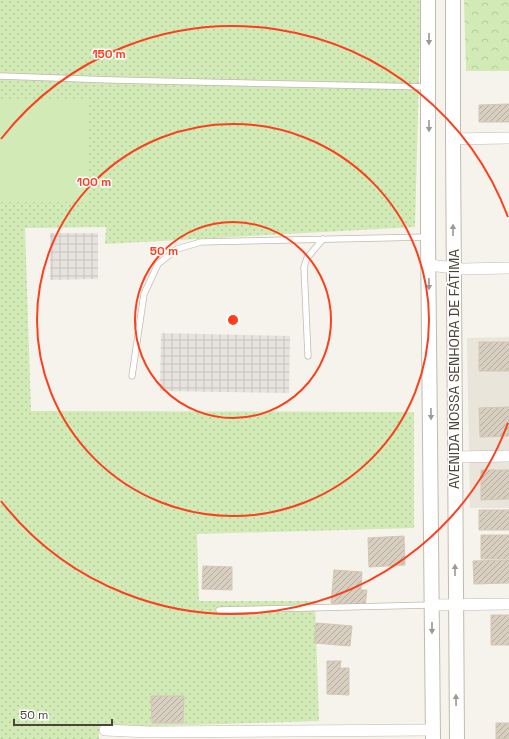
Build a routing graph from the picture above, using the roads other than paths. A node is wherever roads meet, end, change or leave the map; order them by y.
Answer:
1 (428, 0) edge
2 (453, 0) edge
3 (0, 76) edge
4 (429, 87) junction
5 (509, 138) edge
6 (453, 139) junction
7 (428, 237) junction
8 (323, 239) junction
9 (429, 265) junction
10 (453, 268) junction
11 (509, 268) edge
12 (308, 356) dead end
13 (132, 376) dead end
14 (509, 456) edge
15 (431, 457) junction
16 (455, 457) junction
17 (509, 604) edge
18 (432, 605) junction
19 (455, 605) junction
20 (219, 610) dead end
21 (105, 730) dead end
22 (433, 734) edge
23 (457, 739) edge

1 -> 4 street
2 - 6 street, AVENIDA NOSSA SENHORA DE FÁTIMA
3 - 4 lane
4 -> 7 street
5 - 6 street
10 -> 6 street, AVENIDA NOSSA SENHORA DE FÁTIMA
7 - 8 lane
7 - 9 street
8 - 12 lane
8 - 13 lane
9 - 10 street
9 -> 15 street
10 - 11 street
10 - 16 street, AVENIDA NOSSA SENHORA DE FÁTIMA
14 - 16 street
15 - 16 street
15 - 18 street
19 -> 16 street, AVENIDA NOSSA SENHORA DE FÁTIMA
17 - 19 street
18 - 19 street
18 - 20 lane
18 -> 22 street
23 -> 19 street, AVENIDA NOSSA SENHORA DE FÁTIMA
21 - 22 street

